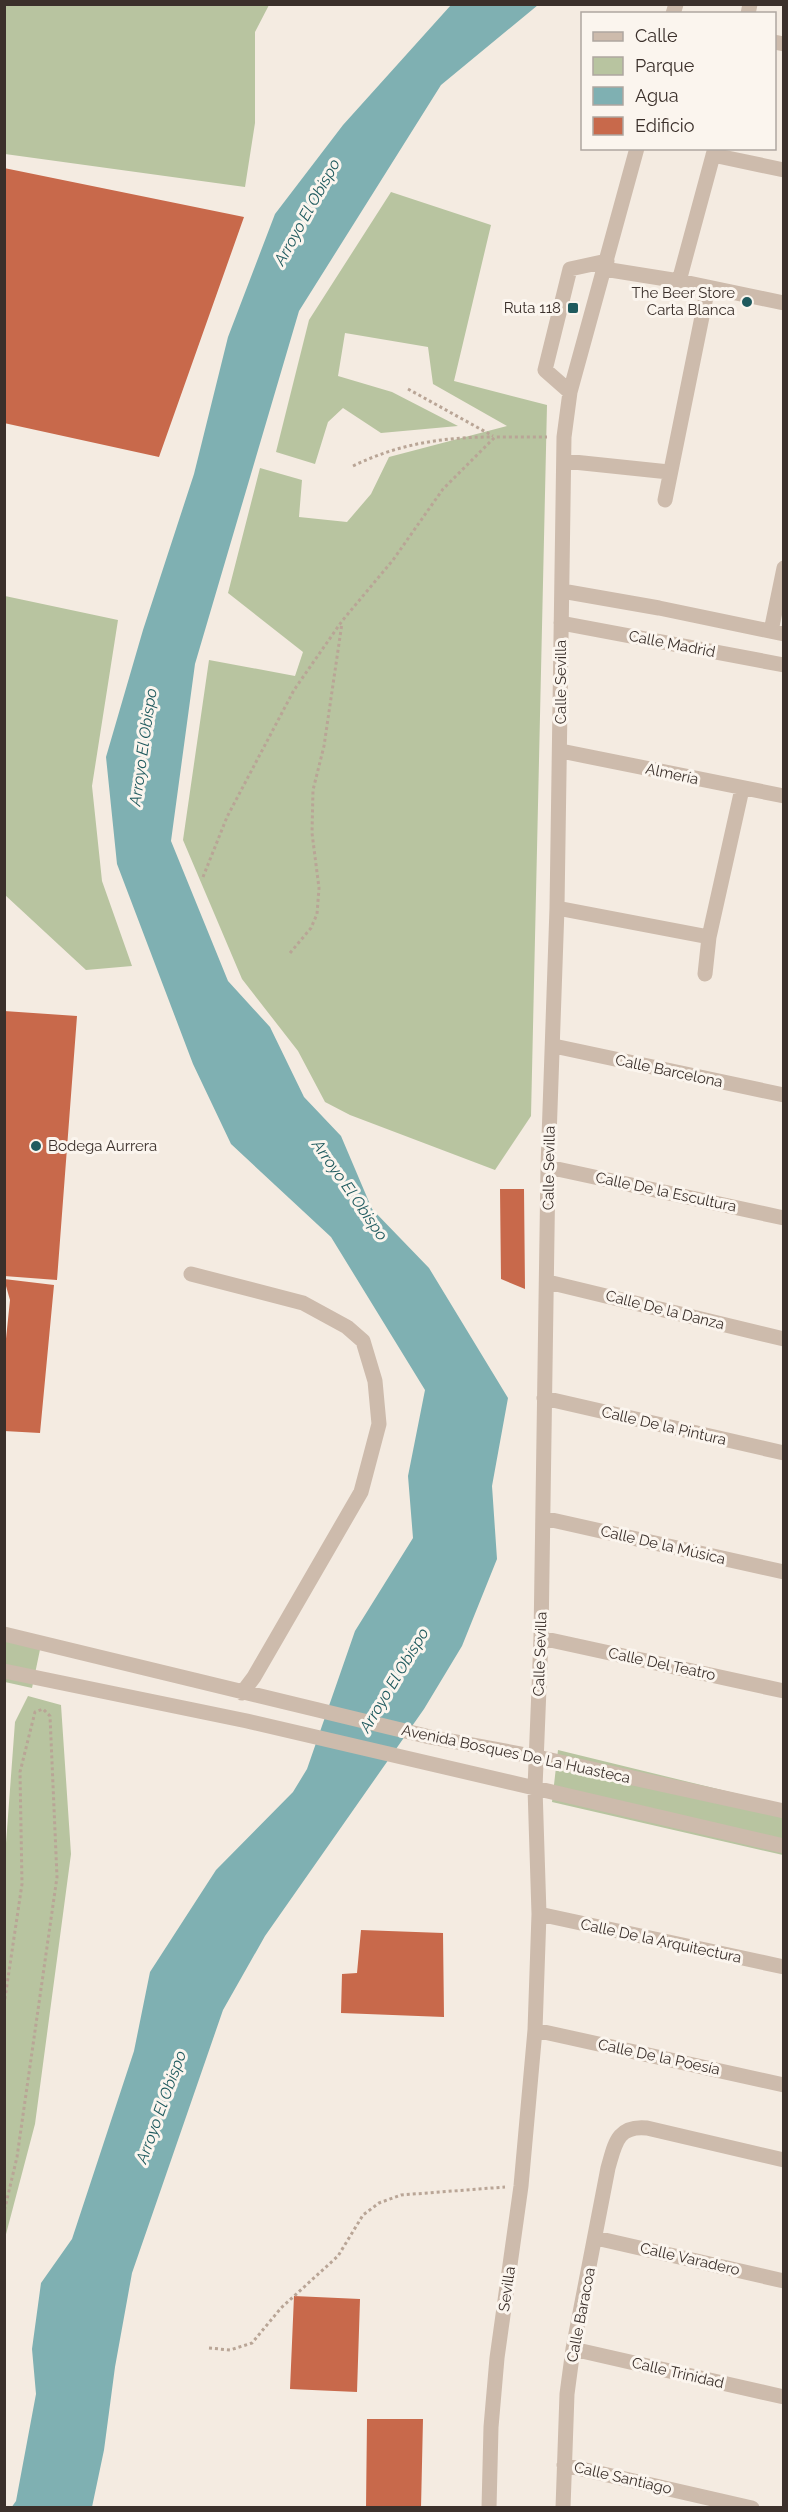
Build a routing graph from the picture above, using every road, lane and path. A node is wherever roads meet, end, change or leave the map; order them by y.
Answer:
1 (636, 150) edge
2 (714, 152) edge
3 (783, 170) edge
4 (605, 265) junction
5 (679, 281) junction
6 (708, 287) junction
7 (783, 303) edge
8 (408, 389) dead end
9 (570, 392) junction
10 (495, 437) junction
11 (564, 437) junction
12 (564, 461) junction
13 (352, 466) dead end
14 (669, 472) junction
15 (665, 500) dead end
16 (783, 568) edge
17 (562, 591) junction
18 (342, 621) junction
19 (561, 623) junction
20 (777, 633) edge
21 (783, 665) edge
22 (561, 751) junction
23 (742, 789) junction
24 (783, 796) edge
25 (203, 877) dead end
26 (557, 908) junction
27 (709, 937) junction
28 (290, 953) dead end
29 (705, 969) dead end
30 (554, 1046) junction
31 (783, 1095) edge
32 (549, 1167) junction
33 (783, 1218) edge
34 (191, 1274) dead end
35 (548, 1282) junction
36 (783, 1339) edge
37 (544, 1398) junction
38 (783, 1453) edge
39 (543, 1518) junction
40 (783, 1572) edge
41 (4, 1634) edge
42 (541, 1638) junction
43 (4, 1671) edge
44 (234, 1691) junction
45 (783, 1691) edge
46 (219, 1715) junction
47 (537, 1757) junction
48 (535, 1788) junction
49 (783, 1811) edge
50 (783, 1846) edge
51 (539, 1914) junction
52 (783, 1967) edge
53 (4, 2005) edge
54 (535, 2030) junction
55 (533, 2071) joint
56 (783, 2085) edge
57 (783, 2160) edge
58 (521, 2186) junction
59 (4, 2212) edge
60 (596, 2238) junction
61 (783, 2281) edge
62 (209, 2348) dead end
63 (573, 2349) junction
64 (783, 2397) edge
65 (564, 2465) junction
66 (489, 2508) edge
67 (563, 2508) edge
68 (752, 2508) edge

1 - 4 street, Calle Sevilla
2 - 3 street
2 - 5 street
4 - 5 street
4 - 9 street, Calle Sevilla
4 - 9 street
5 - 6 street
6 - 7 street
6 - 14 street
8 - 10 path
9 - 11 street, Calle Sevilla
10 - 11 path
10 - 13 path
10 - 18 path
11 - 12 street, Calle Sevilla
12 - 14 street
12 - 17 street, Calle Sevilla
14 - 15 street
16 - 20 street
17 - 19 street, Calle Sevilla
17 - 20 street
18 - 25 path
18 - 28 path
19 - 21 street, Calle Madrid
19 - 22 street, Calle Sevilla
22 - 23 street, Almería
22 - 26 street, Calle Sevilla
23 - 24 street, Almería
23 - 27 street
26 - 27 street
26 - 30 street, Calle Sevilla
27 - 29 street
30 - 31 street, Calle Barcelona
30 - 32 street, Calle Sevilla
32 - 33 street, Calle De la Escultura
32 - 35 street, Calle Sevilla
34 - 44 street
35 - 36 street, Calle De la Danza
35 - 37 street, Calle Sevilla
37 - 38 street, Calle De la Pintura
37 - 39 street, Calle Sevilla
39 - 40 street, Calle De la Música
39 - 42 street, Calle Sevilla
41 - 44 street, Avenida Bosques De La Huasteca
42 - 45 street, Calle Del Teatro
42 - 47 street, Calle Sevilla
43 - 46 street, Avenida Bosques De La Huasteca
44 - 46 street
44 - 47 street, Avenida Bosques De La Huasteca
46 - 48 street, Avenida Bosques De La Huasteca
47 - 48 street, Calle Sevilla
47 - 49 street, Avenida Bosques De La Huasteca
48 - 50 street, Avenida Bosques De La Huasteca
48 - 51 street, Calle Sevilla
51 - 52 street, Calle De la Arquitectura
51 - 54 street, Calle Sevilla
53 - 59 path
54 - 55 street, Calle Sevilla
54 - 56 street, Calle De la Poesía
55 - 58 street, Sevilla
57 - 60 street, Calle Baracoa
58 - 62 path
58 - 66 street, Sevilla
60 - 61 street, Calle Varadero
60 - 63 street, Calle Baracoa
63 - 64 street, Calle Trinidad
63 - 65 street, Calle Baracoa
65 - 67 street, Calle Baracoa
65 - 68 street, Calle Santiago

